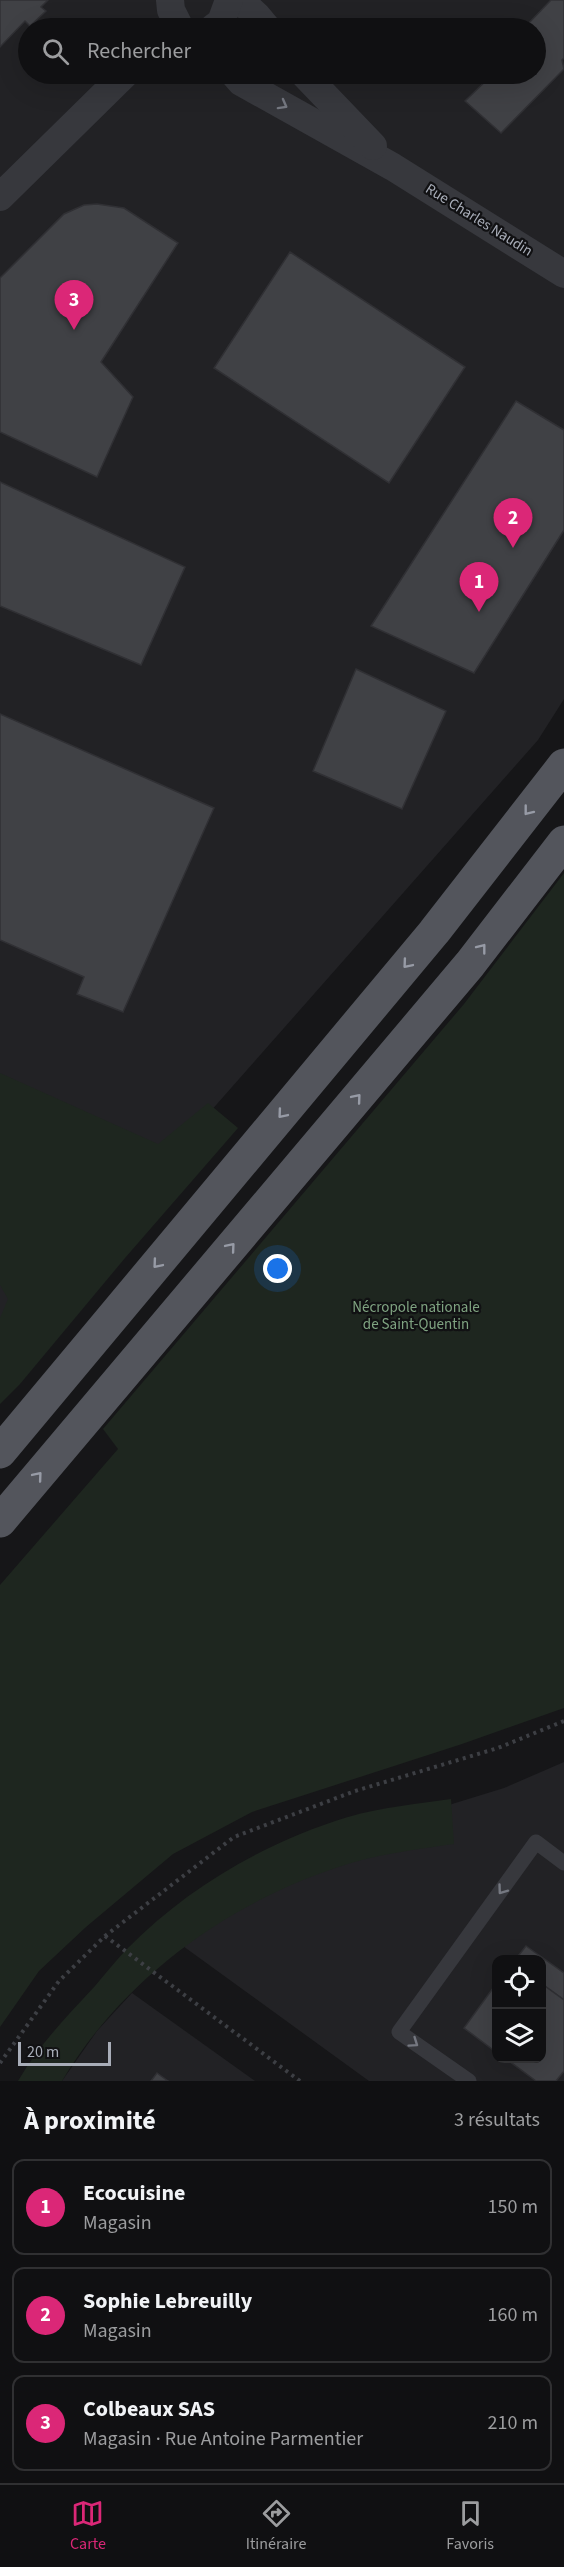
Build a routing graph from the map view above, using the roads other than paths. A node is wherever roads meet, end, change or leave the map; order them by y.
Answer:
1 (229, 0) edge
2 (240, 0) edge
3 (222, 18) edge
4 (259, 18) edge
5 (114, 84) edge
6 (245, 84) edge
7 (314, 84) edge
8 (393, 167) junction
9 (0, 197) edge
10 (564, 274) edge
11 (564, 765) edge
12 (564, 842) edge
13 (0, 1452) edge
14 (0, 1521) edge
15 (564, 1863) edge
16 (469, 2081) edge

1 - 3 street
2 - 4 street
5 - 9 street
6 -> 8 street, Rue Charles Naudin
7 - 8 street, Rue Charles Naudin
8 - 10 street, Rue Charles Naudin
11 -> 13 main road
14 -> 12 main road
15 -> 16 lane

